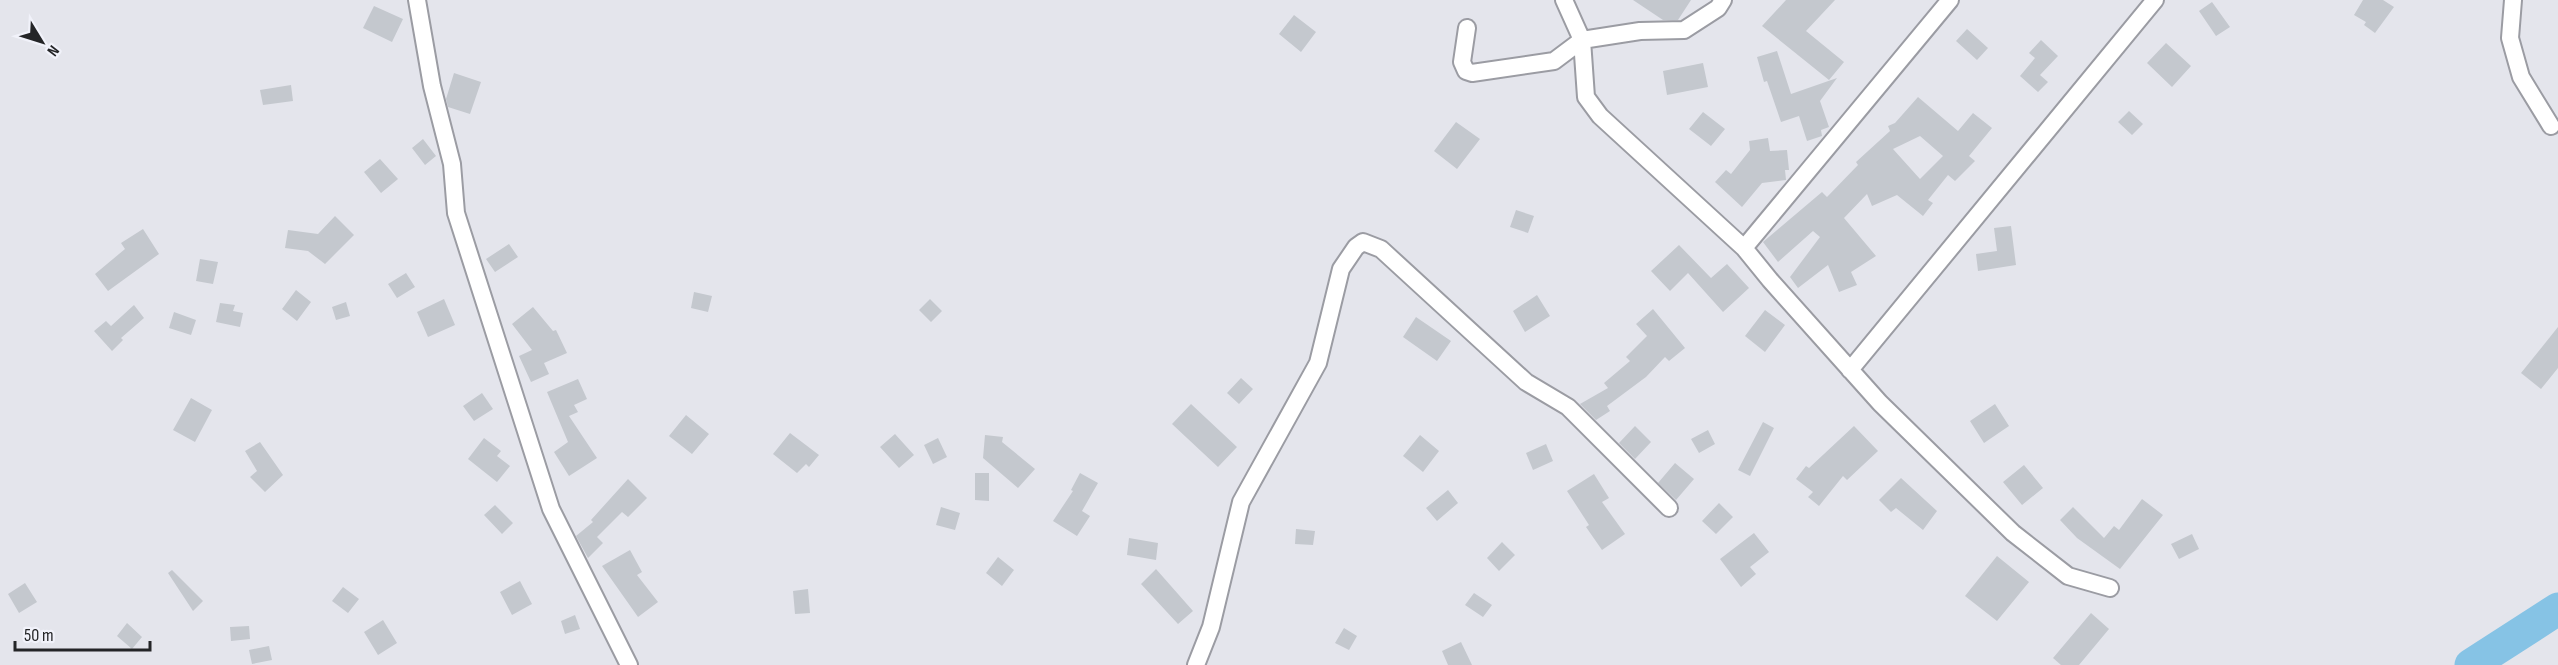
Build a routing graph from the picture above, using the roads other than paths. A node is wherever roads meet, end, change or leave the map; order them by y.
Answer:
1 (417, 0) edge
2 (1564, 0) edge
3 (1724, 0) edge
4 (1950, 0) edge
5 (2156, 0) edge
6 (2513, 0) edge
7 (1467, 28) dead end
8 (1582, 40) junction
9 (2551, 126) dead end
10 (1744, 248) junction
11 (1850, 370) junction
12 (1669, 508) dead end
13 (2110, 588) dead end
14 (629, 665) edge
15 (1196, 665) edge

1 - 14 street
2 - 8 street
3 - 8 street
4 - 10 street
5 - 11 street
6 - 9 street
7 - 8 street
8 - 10 street
10 - 11 street
11 - 13 street
12 - 15 street

